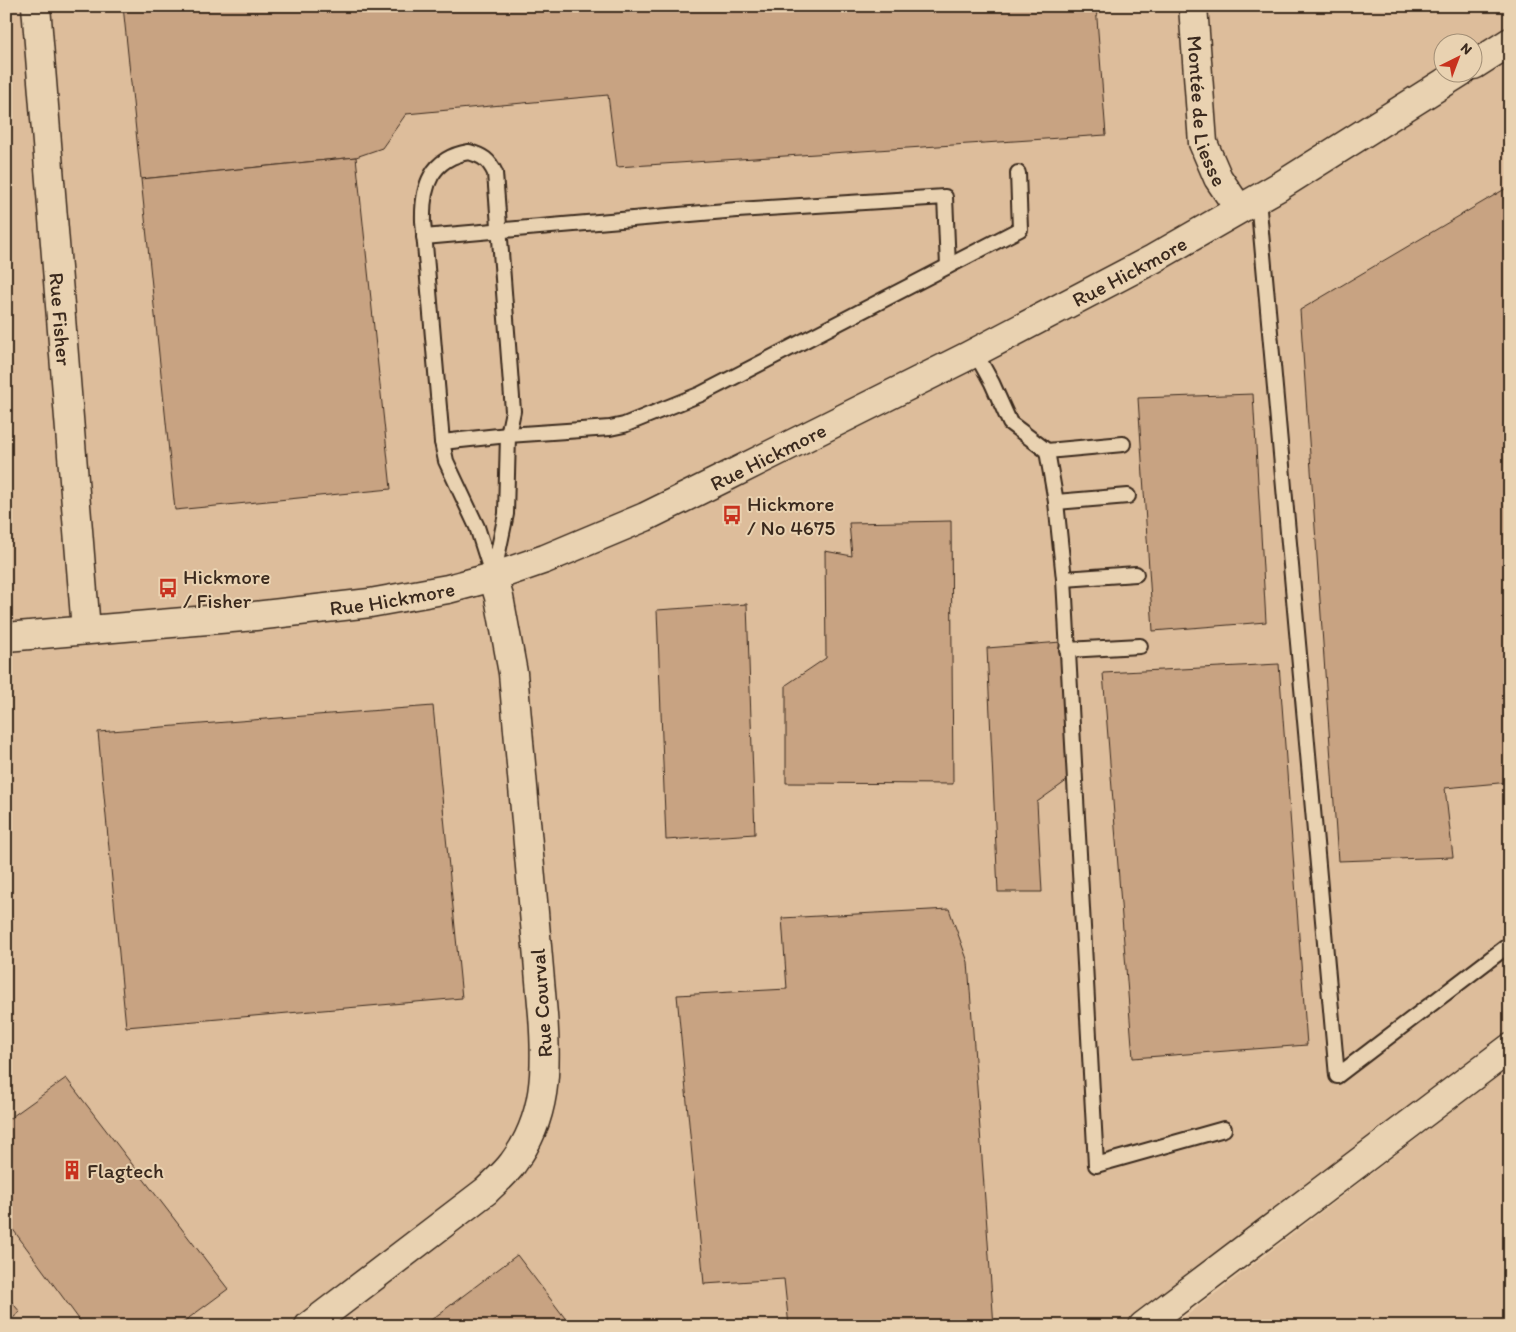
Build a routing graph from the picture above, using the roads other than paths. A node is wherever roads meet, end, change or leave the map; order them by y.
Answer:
1 (36, 6) edge
2 (1193, 6) edge
3 (1510, 42) edge
4 (1484, 59) edge
5 (1445, 82) edge
6 (1018, 173) dead end
7 (1248, 204) junction
8 (499, 230) junction
9 (424, 237) junction
10 (948, 266) junction
11 (975, 352) junction
12 (508, 435) junction
13 (442, 442) junction
14 (1123, 444) dead end
15 (1046, 451) junction
16 (1128, 496) dead end
17 (1056, 502) junction
18 (1136, 574) dead end
19 (493, 577) junction
20 (1064, 579) junction
21 (86, 630) junction
22 (6, 637) edge
23 (1140, 646) dead end
24 (1068, 650) junction
25 (1510, 944) edge
26 (1510, 1048) edge
27 (1224, 1129) dead end
28 (309, 1326) edge
29 (1143, 1326) edge

1 - 21 street, Rue Fisher
2 - 7 street, Montée de Liesse
3 - 4 street
5 - 7 street, Rue Hickmore
6 - 10 lane
7 - 11 street, Rue Hickmore
7 - 25 lane
8 - 9 lane
8 - 9 lane
8 - 10 lane
8 - 12 lane
9 - 13 lane
10 - 12 lane
11 - 15 lane
11 - 19 street, Rue Hickmore
12 - 13 lane
12 - 19 lane
13 - 19 lane
14 - 15 lane
15 - 17 lane
16 - 17 lane
17 - 20 lane
18 - 20 lane
19 - 21 street, Rue Hickmore
19 - 28 street, Rue Courval
20 - 24 lane
21 - 22 street, Rue Hickmore
23 - 24 lane
24 - 27 lane
26 - 29 street

